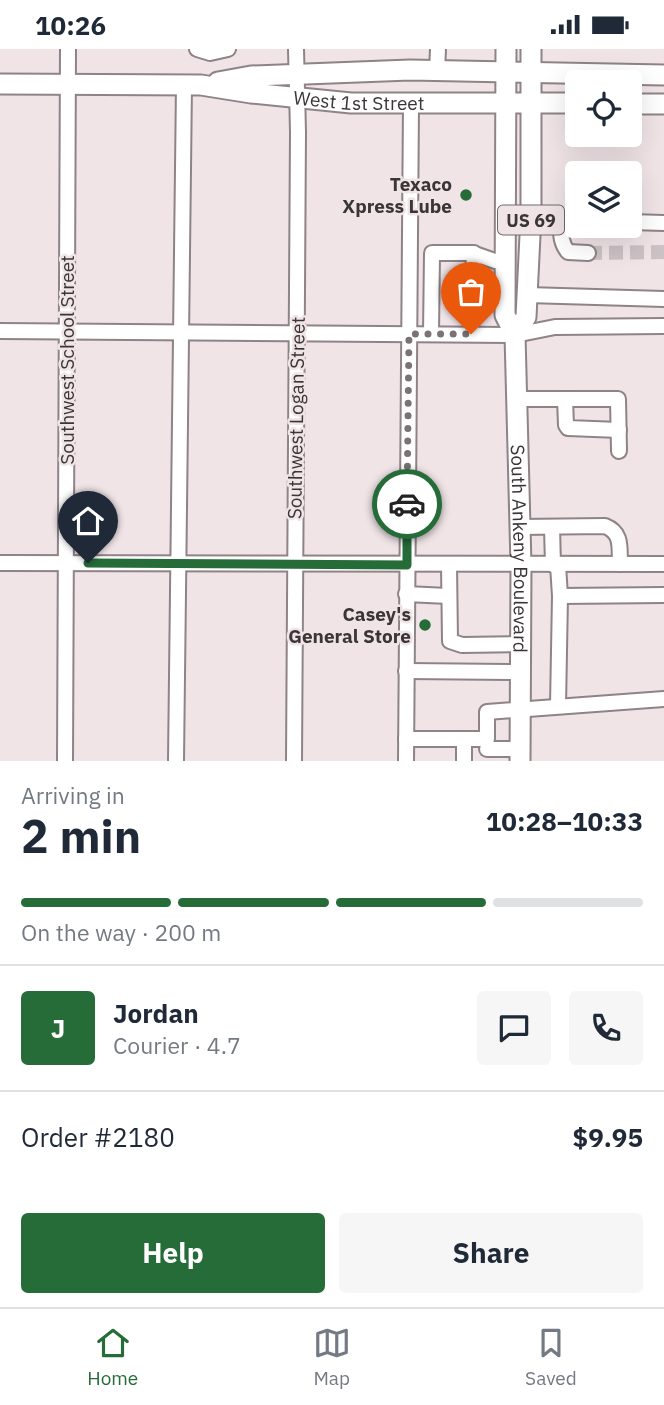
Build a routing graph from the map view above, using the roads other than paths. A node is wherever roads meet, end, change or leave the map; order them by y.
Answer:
1 (68, 49) edge
2 (197, 49) edge
3 (296, 49) edge
4 (438, 49) edge
5 (506, 49) edge
6 (531, 49) edge
7 (224, 50) edge
8 (437, 71) junction
9 (298, 74) junction
10 (664, 75) edge
11 (0, 84) edge
12 (68, 85) junction
13 (193, 85) junction
14 (519, 87) junction
15 (298, 97) junction
16 (565, 99) edge
17 (411, 103) junction
18 (642, 104) edge
19 (664, 104) edge
20 (531, 221) junction
21 (561, 221) junction
22 (565, 221) edge
23 (642, 222) edge
24 (664, 223) edge
25 (474, 253) junction
26 (588, 253) tunnel mouth
27 (505, 262) junction
28 (527, 295) junction
29 (664, 299) edge
30 (664, 327) edge
31 (0, 331) edge
32 (68, 331) junction
33 (181, 332) junction
34 (297, 334) junction
35 (409, 334) junction
36 (431, 334) junction
37 (471, 334) junction
38 (515, 335) junction
39 (517, 399) junction
40 (565, 399) junction
41 (619, 430) junction
42 (619, 451) dead end
43 (520, 527) junction
44 (552, 527) junction
45 (0, 562) edge
46 (179, 562) junction
47 (65, 563) junction
48 (620, 564) junction
49 (664, 564) edge
50 (295, 565) junction
51 (407, 565) junction
52 (449, 565) junction
53 (521, 565) junction
54 (556, 565) junction
55 (407, 594) junction
56 (664, 595) edge
57 (448, 596) junction
58 (560, 596) junction
59 (521, 644) junction
60 (406, 671) junction
61 (521, 672) junction
62 (664, 699) edge
63 (558, 706) junction
64 (521, 711) junction
65 (406, 739) junction
66 (464, 739) junction
67 (487, 750) edge
68 (521, 755) edge
69 (65, 761) edge
70 (176, 761) edge
71 (294, 761) edge
72 (406, 761) edge
73 (464, 761) edge

1 - 12 street, Southwest School Street
2 - 7 street
3 - 9 street, Southwest Logan Street
4 - 8 street
5 - 14 main road, US 69
6 - 14 main road, US 69
8 - 9 main road, West 1st Street
8 - 14 main road, West 1st Street
9 - 13 main road, West 1st Street
9 - 15 street, Southwest Logan Street
10 - 14 main road
11 - 12 main road, West 1st Street
12 - 13 main road, West 1st Street
12 - 32 street, Southwest School Street
13 - 15 main road, West 1st Street
13 - 33 street
14 - 16 main road
14 - 17 main road, West 1st Street
14 - 20 main road, South Ankeny Boulevard / US 69
14 - 27 main road, South Ankeny Boulevard / US 69
15 - 17 main road, West 1st Street
15 - 34 street, Southwest Logan Street
17 - 35 street
18 - 19 main road
20 - 21 street
20 - 28 main road, South Ankeny Boulevard / US 69
21 - 22 street
21 - 26 street
23 - 24 street
25 - 27 street
25 - 36 street
25 - 37 street
27 - 38 main road, South Ankeny Boulevard / US 69
28 - 29 street
28 - 38 main road, South Ankeny Boulevard / US 69
30 - 38 street
31 - 32 street
32 - 33 street
32 - 47 street, Southwest School Street
33 - 34 street
33 - 46 street
34 - 35 street
34 - 50 street, Southwest Logan Street
35 - 36 street
35 - 51 street
36 - 37 street
37 - 38 street
38 - 39 main road, South Ankeny Boulevard / US 69
39 - 40 street
39 - 43 main road, South Ankeny Boulevard / US 69
40 - 41 street
40 - 41 street
41 - 42 street
43 - 44 street
43 - 53 main road, South Ankeny Boulevard / US 69
44 - 48 street
44 - 54 street
45 - 47 street
46 - 47 street
46 - 50 street
46 - 70 street
47 - 69 street, Southwest School Street
48 - 49 street
48 - 54 street
50 - 51 street
50 - 71 street, Southwest Logan Street
51 - 52 street
51 - 55 street
52 - 53 street
52 - 57 street
53 - 54 street
53 - 59 main road, South Ankeny Boulevard / US 69
54 - 58 street
55 - 57 street
55 - 60 street
56 - 58 street
57 - 59 street
58 - 63 street
59 - 61 main road, South Ankeny Boulevard / US 69
60 - 61 street
60 - 65 street
61 - 64 main road, South Ankeny Boulevard / US 69
62 - 63 street
63 - 64 street
64 - 67 street
64 - 68 main road, South Ankeny Boulevard / US 69
65 - 66 street
65 - 72 street
66 - 67 street
66 - 73 street
67 - 68 street

